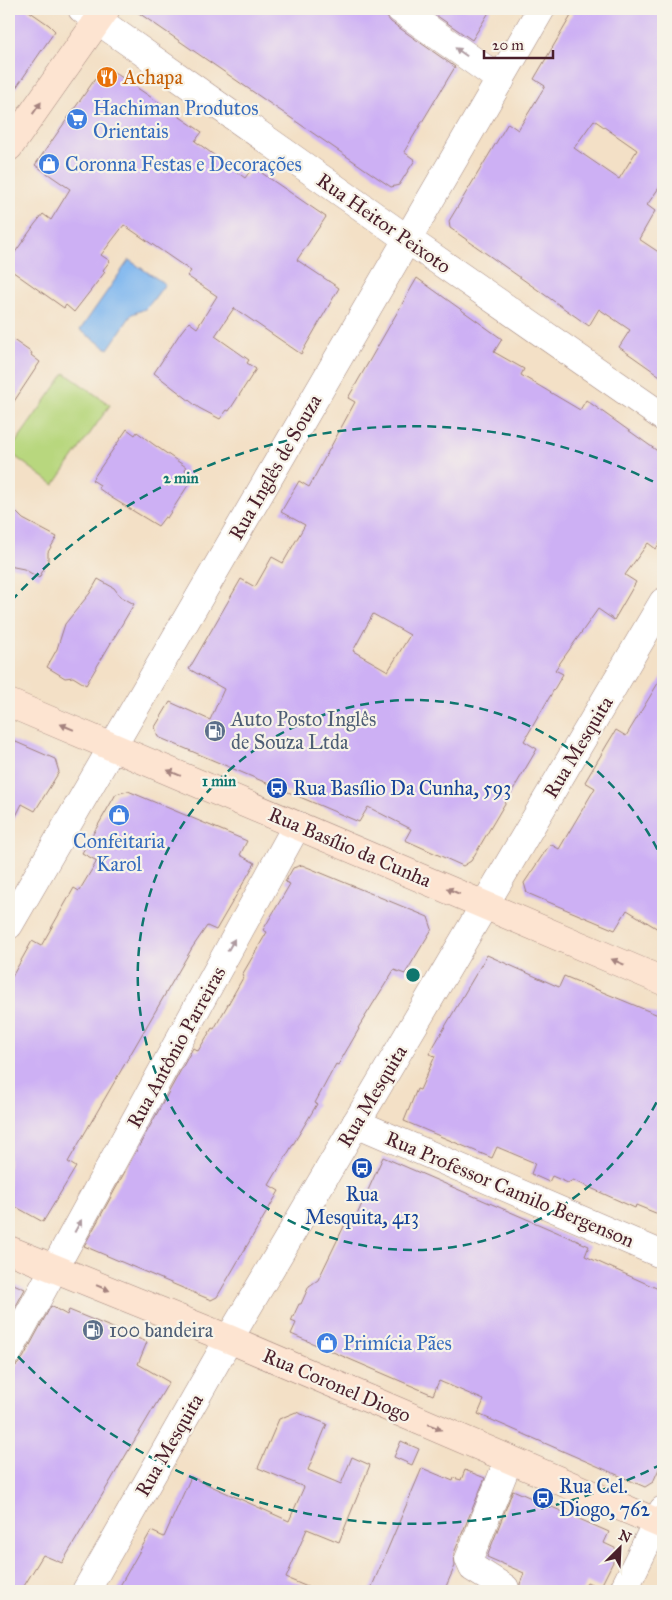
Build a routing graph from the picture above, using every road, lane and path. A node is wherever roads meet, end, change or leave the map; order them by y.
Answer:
1 (400, 9) edge
2 (541, 9) edge
3 (95, 12) edge
4 (501, 80) junction
5 (9, 148) edge
6 (407, 239) junction
7 (663, 417) edge
8 (663, 602) edge
9 (9, 703) edge
10 (112, 746) junction
11 (297, 825) junction
12 (484, 906) junction
13 (9, 925) edge
14 (663, 981) edge
15 (356, 1123) junction
16 (9, 1250) edge
17 (663, 1255) edge
18 (54, 1268) junction
19 (229, 1339) junction
20 (9, 1351) edge
21 (509, 1459) junction
22 (661, 1519) edge
23 (505, 1588) dead end
24 (86, 1591) edge
25 (623, 1591) edge

4 -> 1 street
2 - 4 street, Rua Inglês de Souza
5 -> 3 street
3 - 6 street, Rua Heitor Peixoto
4 - 6 street, Rua Inglês de Souza
6 - 7 street, Rua Heitor Peixoto
6 - 10 street, Rua Inglês de Souza
8 - 12 street, Rua Mesquita
10 -> 9 street, Rua Basílio da Cunha
11 -> 10 street, Rua Basílio da Cunha
10 - 13 street, Rua Inglês de Souza
12 -> 11 street, Rua Basílio da Cunha
18 -> 11 street, Rua Antônio Parreiras
14 -> 12 street, Rua Basílio da Cunha
12 - 15 street, Rua Mesquita
15 - 17 street, Rua Professor Camilo Bergenson
15 - 19 street, Rua Mesquita
16 - 18 street, Rua Coronel Diogo
18 -> 19 street, Rua Coronel Diogo
18 - 20 street, Rua Antônio Parreiras
19 -> 21 street, Rua Coronel Diogo
19 - 24 street, Rua Mesquita
21 - 22 street, Rua Coronel Diogo
21 - 23 street
22 - 25 street

